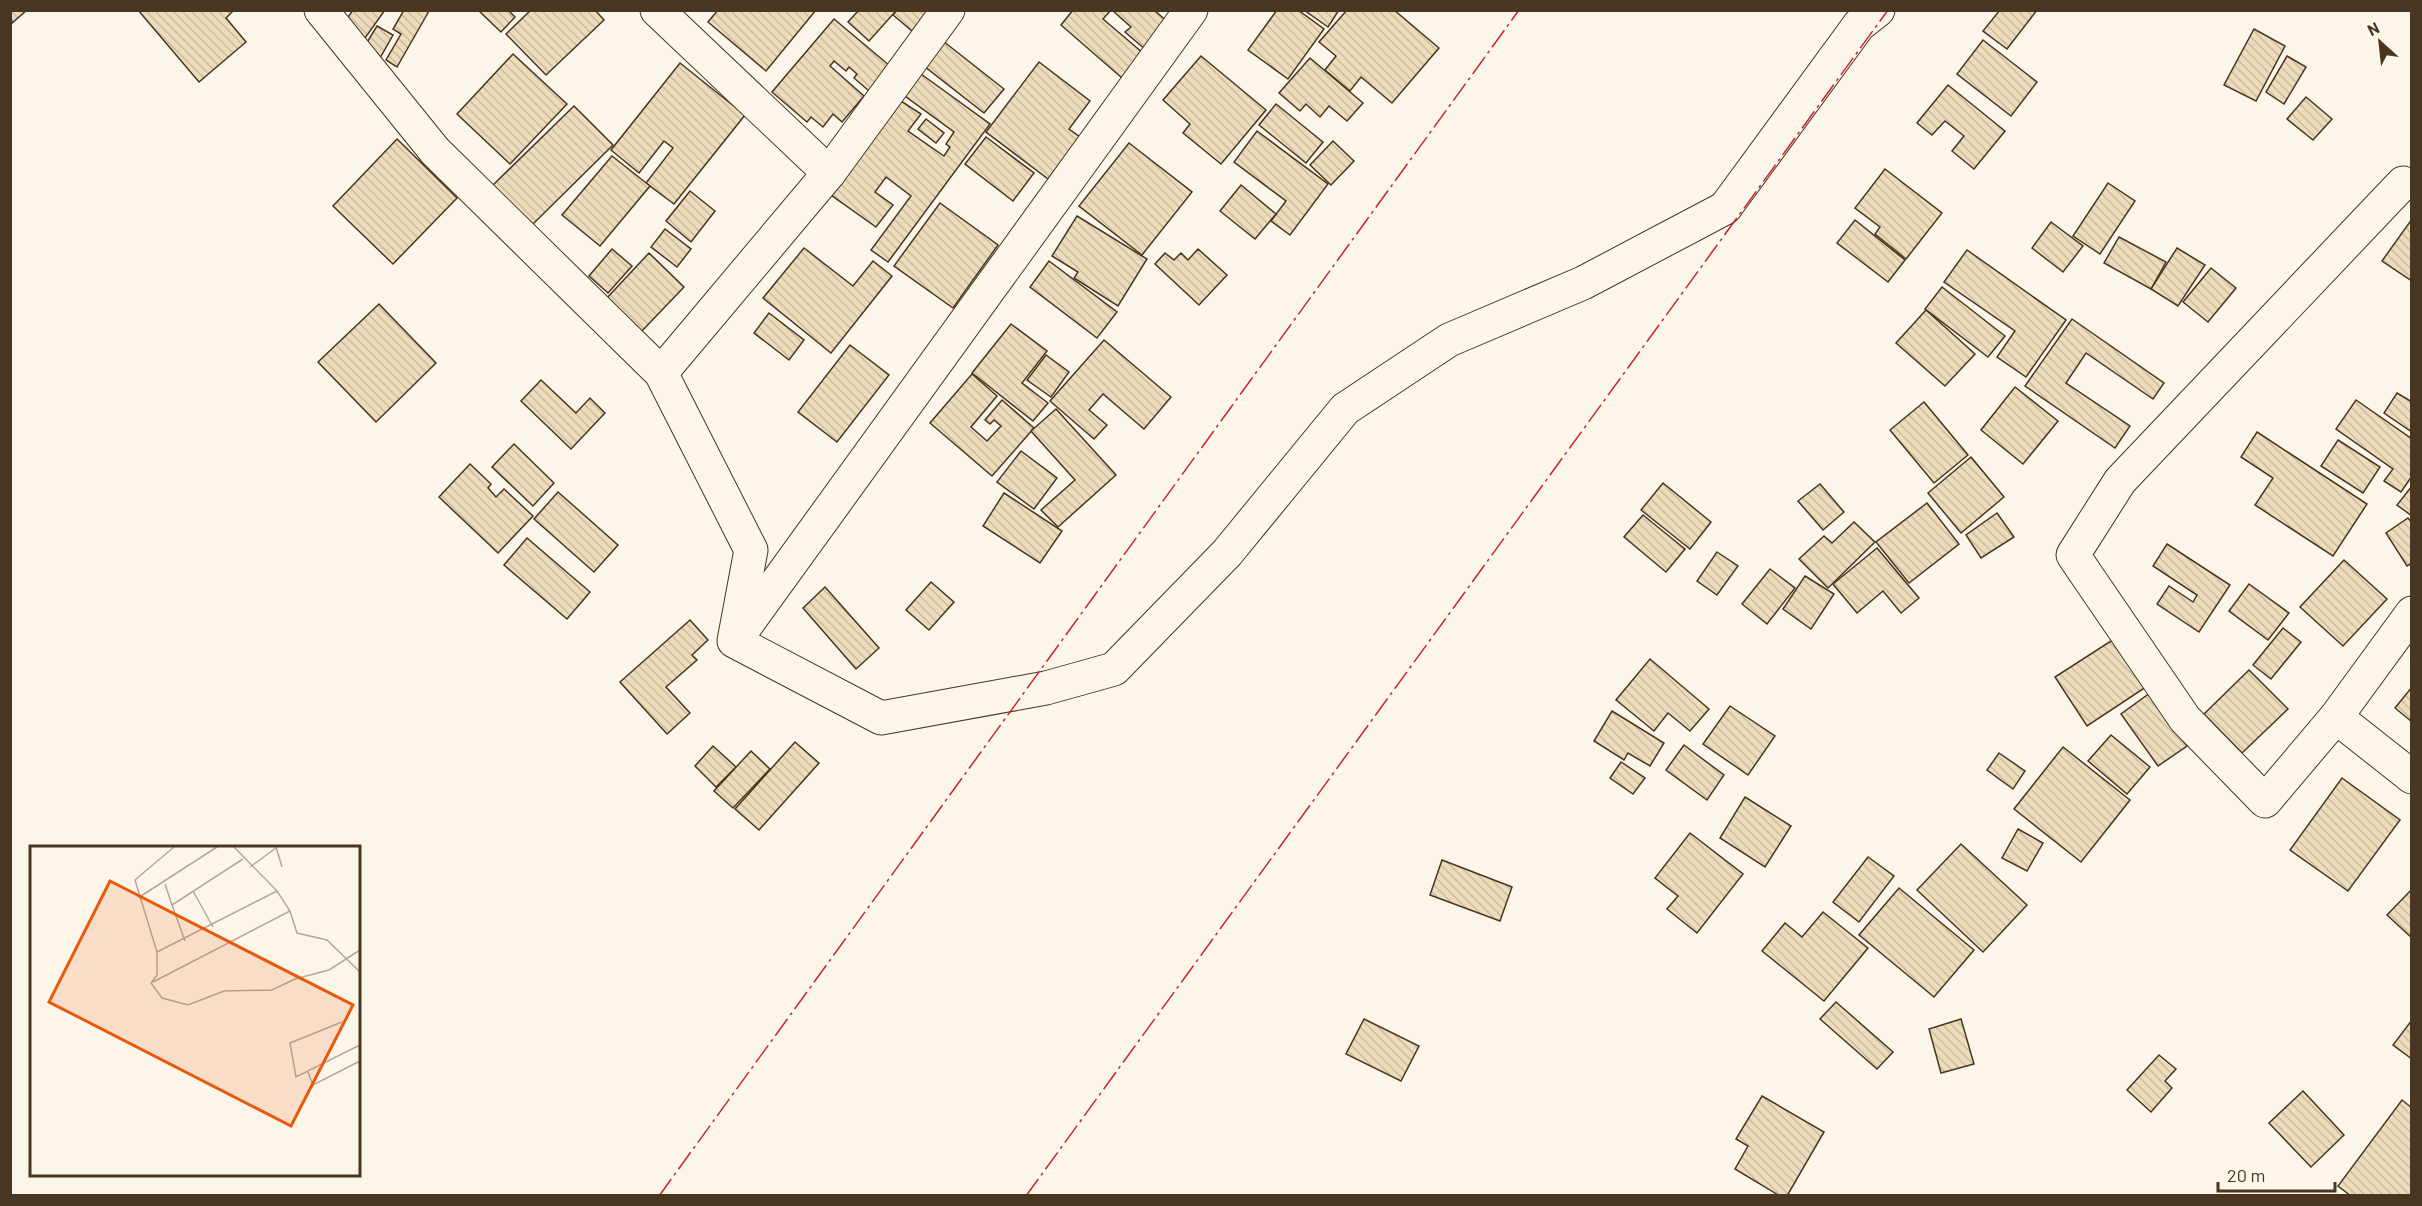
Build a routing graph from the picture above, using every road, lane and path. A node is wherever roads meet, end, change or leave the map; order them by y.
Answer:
1 (321, 10) edge
2 (657, 10) edge
3 (948, 10) edge
4 (1191, 10) edge
5 (1878, 10) edge
6 (829, 173) junction
7 (2403, 183) dead end
8 (661, 373) junction
9 (2412, 613) edge
10 (734, 641) junction
11 (2336, 717) junction
12 (2412, 777) edge

1 - 8 street
2 - 6 street
3 - 6 street
4 - 10 street
5 - 10 street
6 - 8 street
7 - 11 street
8 - 10 street
9 - 11 street
11 - 12 street

